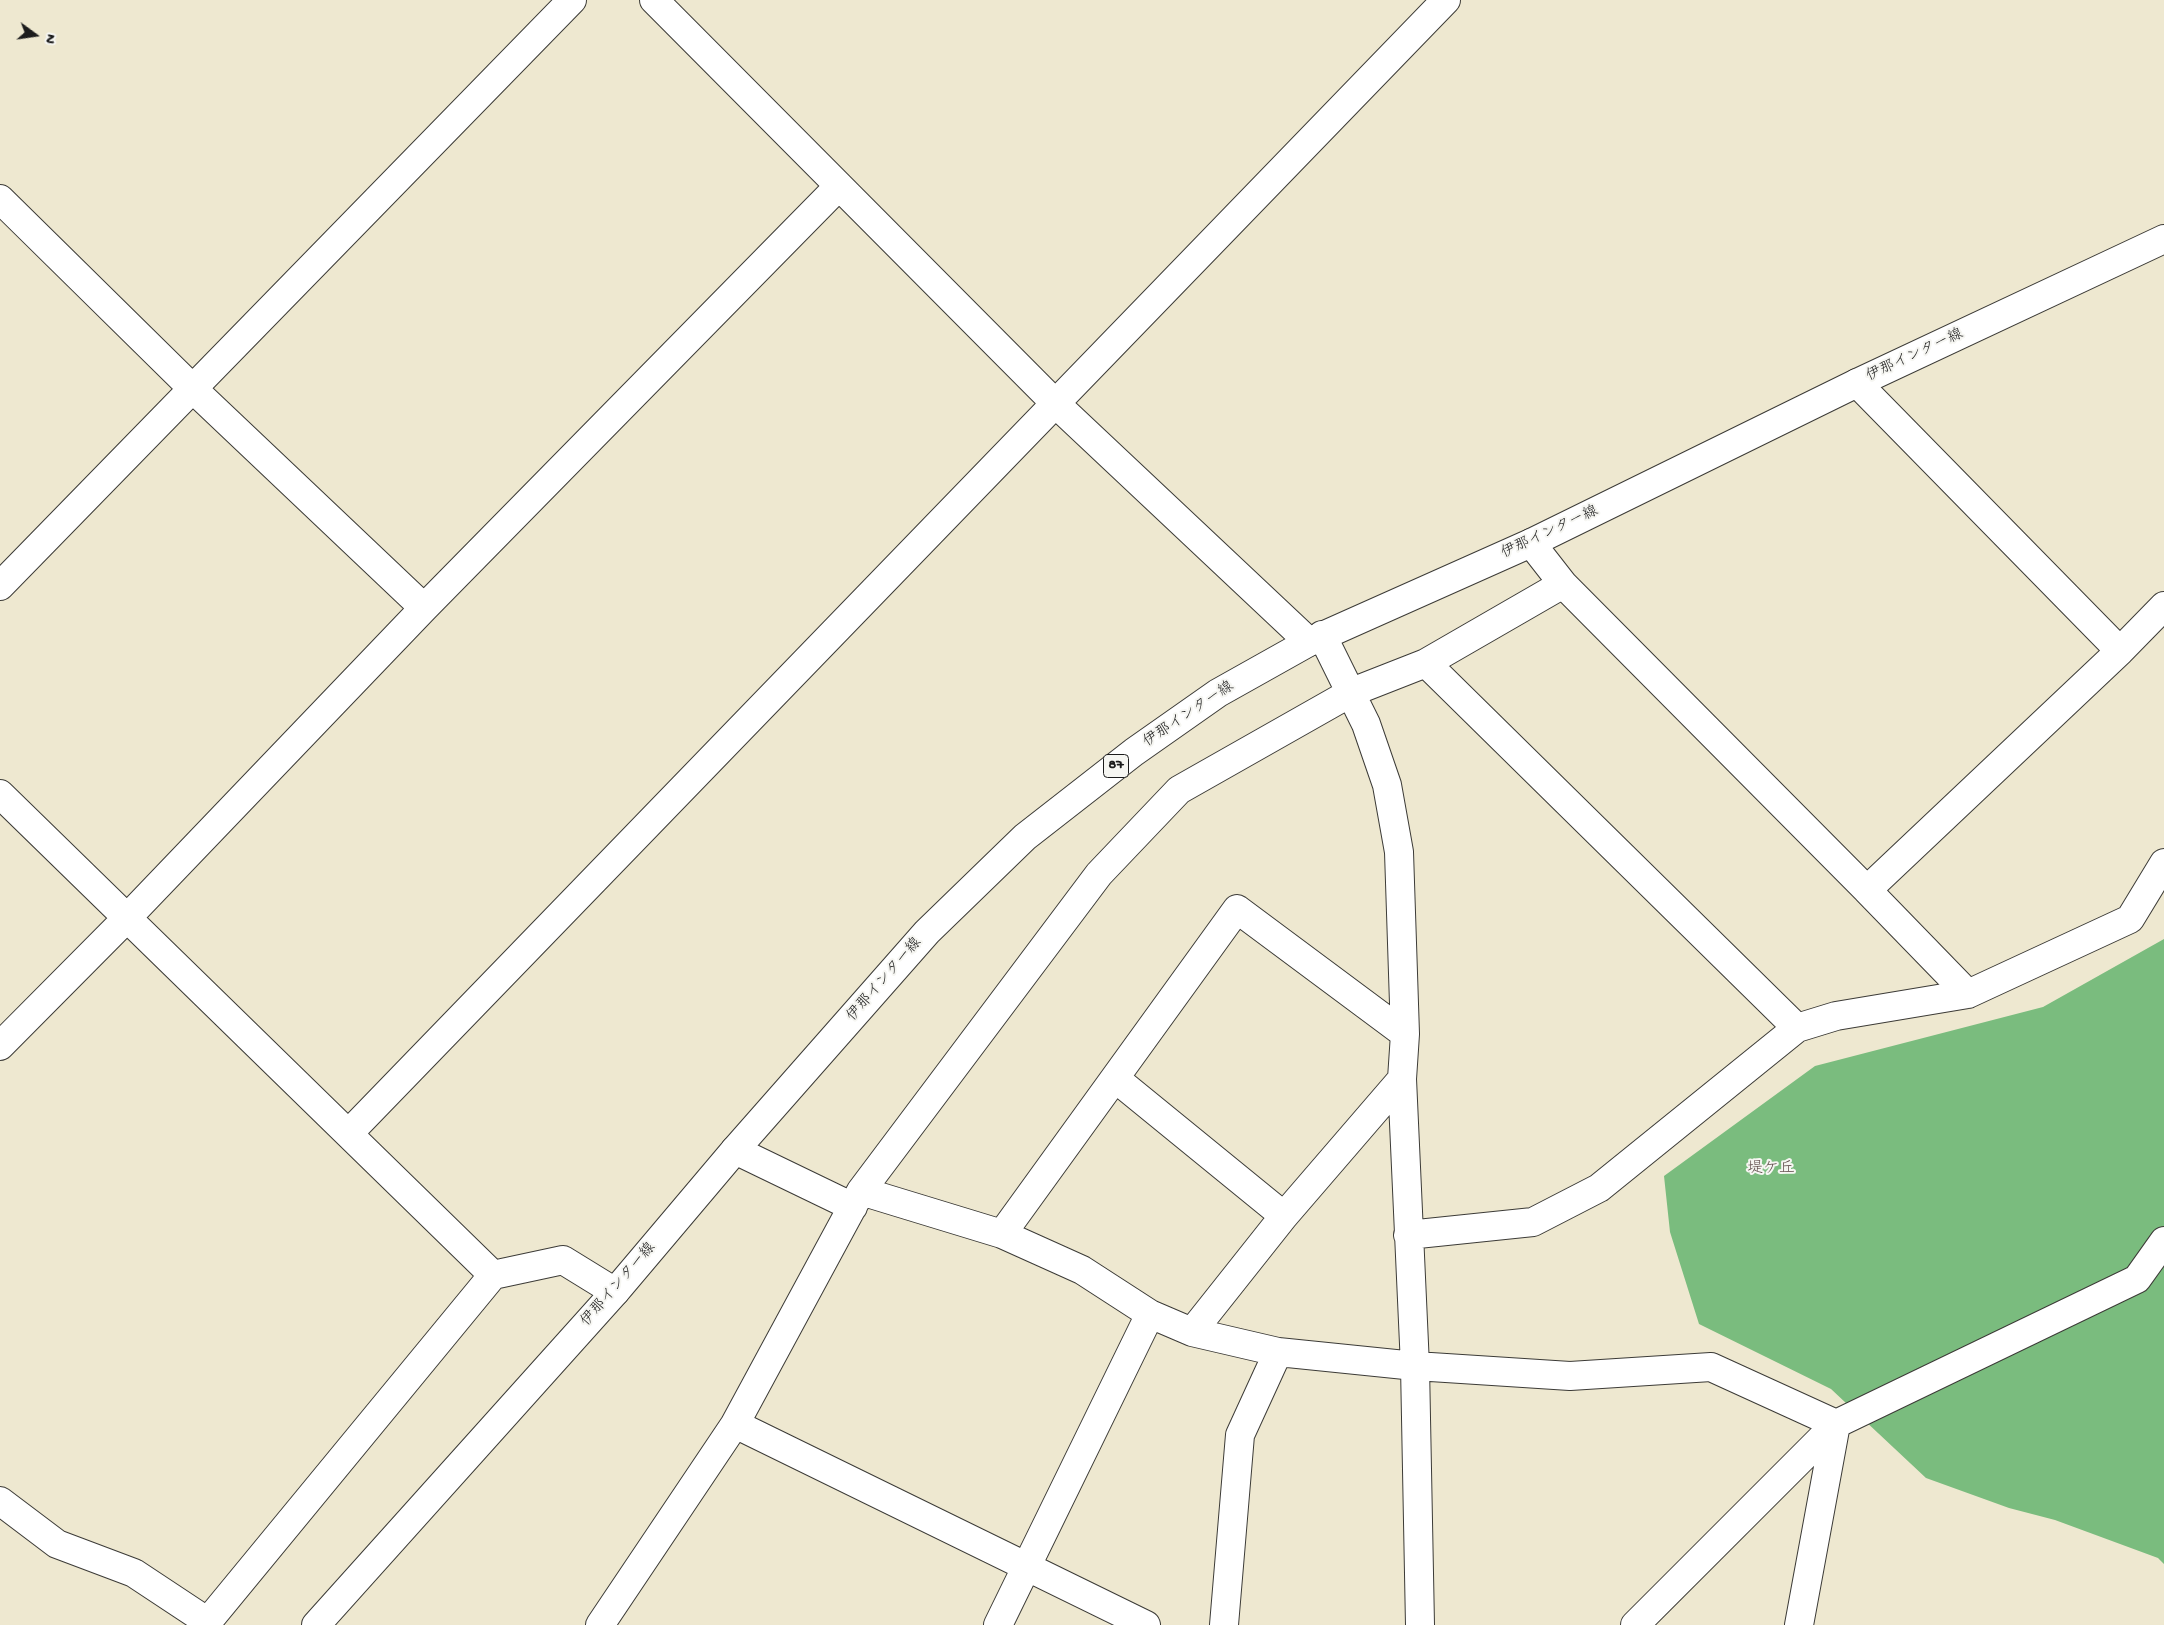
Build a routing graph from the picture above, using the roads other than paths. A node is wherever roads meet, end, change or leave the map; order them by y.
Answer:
1 (572, 0) edge
2 (654, 0) edge
3 (1446, 0) edge
4 (838, 186) junction
5 (0, 199) edge
6 (2164, 240) edge
7 (1857, 383) junction
8 (192, 388) junction
9 (1056, 404) junction
10 (1531, 543) junction
11 (1563, 584) junction
12 (0, 586) edge
13 (2164, 606) edge
14 (424, 608) junction
15 (1315, 638) junction
16 (2120, 651) junction
17 (1426, 663) junction
18 (1352, 692) junction
19 (0, 794) edge
20 (2164, 863) edge
21 (1867, 890) junction
22 (126, 919) junction
23 (1968, 994) junction
24 (1797, 1028) junction
25 (1405, 1034) junction
26 (0, 1046) edge
27 (1116, 1079) junction
28 (1402, 1079) junction
29 (349, 1134) junction
30 (735, 1150) junction
31 (857, 1199) junction
32 (1284, 1216) junction
33 (1002, 1234) junction
34 (1408, 1235) junction
35 (2164, 1241) edge
36 (493, 1275) junction
37 (614, 1292) junction
38 (1150, 1314) junction
39 (1192, 1332) junction
40 (1278, 1352) junction
41 (1415, 1366) junction
42 (735, 1424) junction
43 (1836, 1424) junction
44 (0, 1501) edge
45 (1027, 1566) junction
46 (206, 1624) edge
47 (316, 1625) edge
48 (600, 1625) edge
49 (998, 1625) edge
50 (1146, 1625) edge
51 (1224, 1625) edge
52 (1420, 1625) edge
53 (1635, 1625) edge
54 (1799, 1625) edge

1 - 8 street
2 - 4 street
3 - 9 street
4 - 9 street
4 - 14 street
5 - 8 street
6 - 7 street, 伊那インター線 / 87
7 - 10 street, 伊那インター線 / 87
7 - 16 street
8 - 12 street
8 - 14 street
9 - 15 street
9 - 29 street
10 - 11 street
10 - 15 street, 伊那インター線 / 87
11 - 17 street
11 - 21 street
13 - 16 street
14 - 22 street
15 - 18 street
15 - 30 street, 伊那インター線 / 87
16 - 21 street
17 - 18 street
17 - 24 street
18 - 25 street
18 - 31 street
19 - 22 street
20 - 23 street
21 - 23 street
22 - 26 street
22 - 29 street
23 - 24 street
24 - 34 street
25 - 27 street
25 - 28 street
27 - 32 street
27 - 33 street
28 - 32 street
28 - 34 street
29 - 36 street
30 - 31 street
30 - 37 street, 伊那インター線 / 87
31 - 33 street
31 - 42 street
32 - 39 street
33 - 38 street
34 - 41 street
35 - 43 street
36 - 37 street
36 - 46 street
37 - 47 street, 伊那インター線 / 87
38 - 39 street
38 - 45 street
39 - 40 street
40 - 41 street
40 - 51 street
41 - 43 street
41 - 52 street
42 - 45 street
42 - 48 street
43 - 53 street
43 - 54 street
44 - 46 street
45 - 49 street
45 - 50 street

